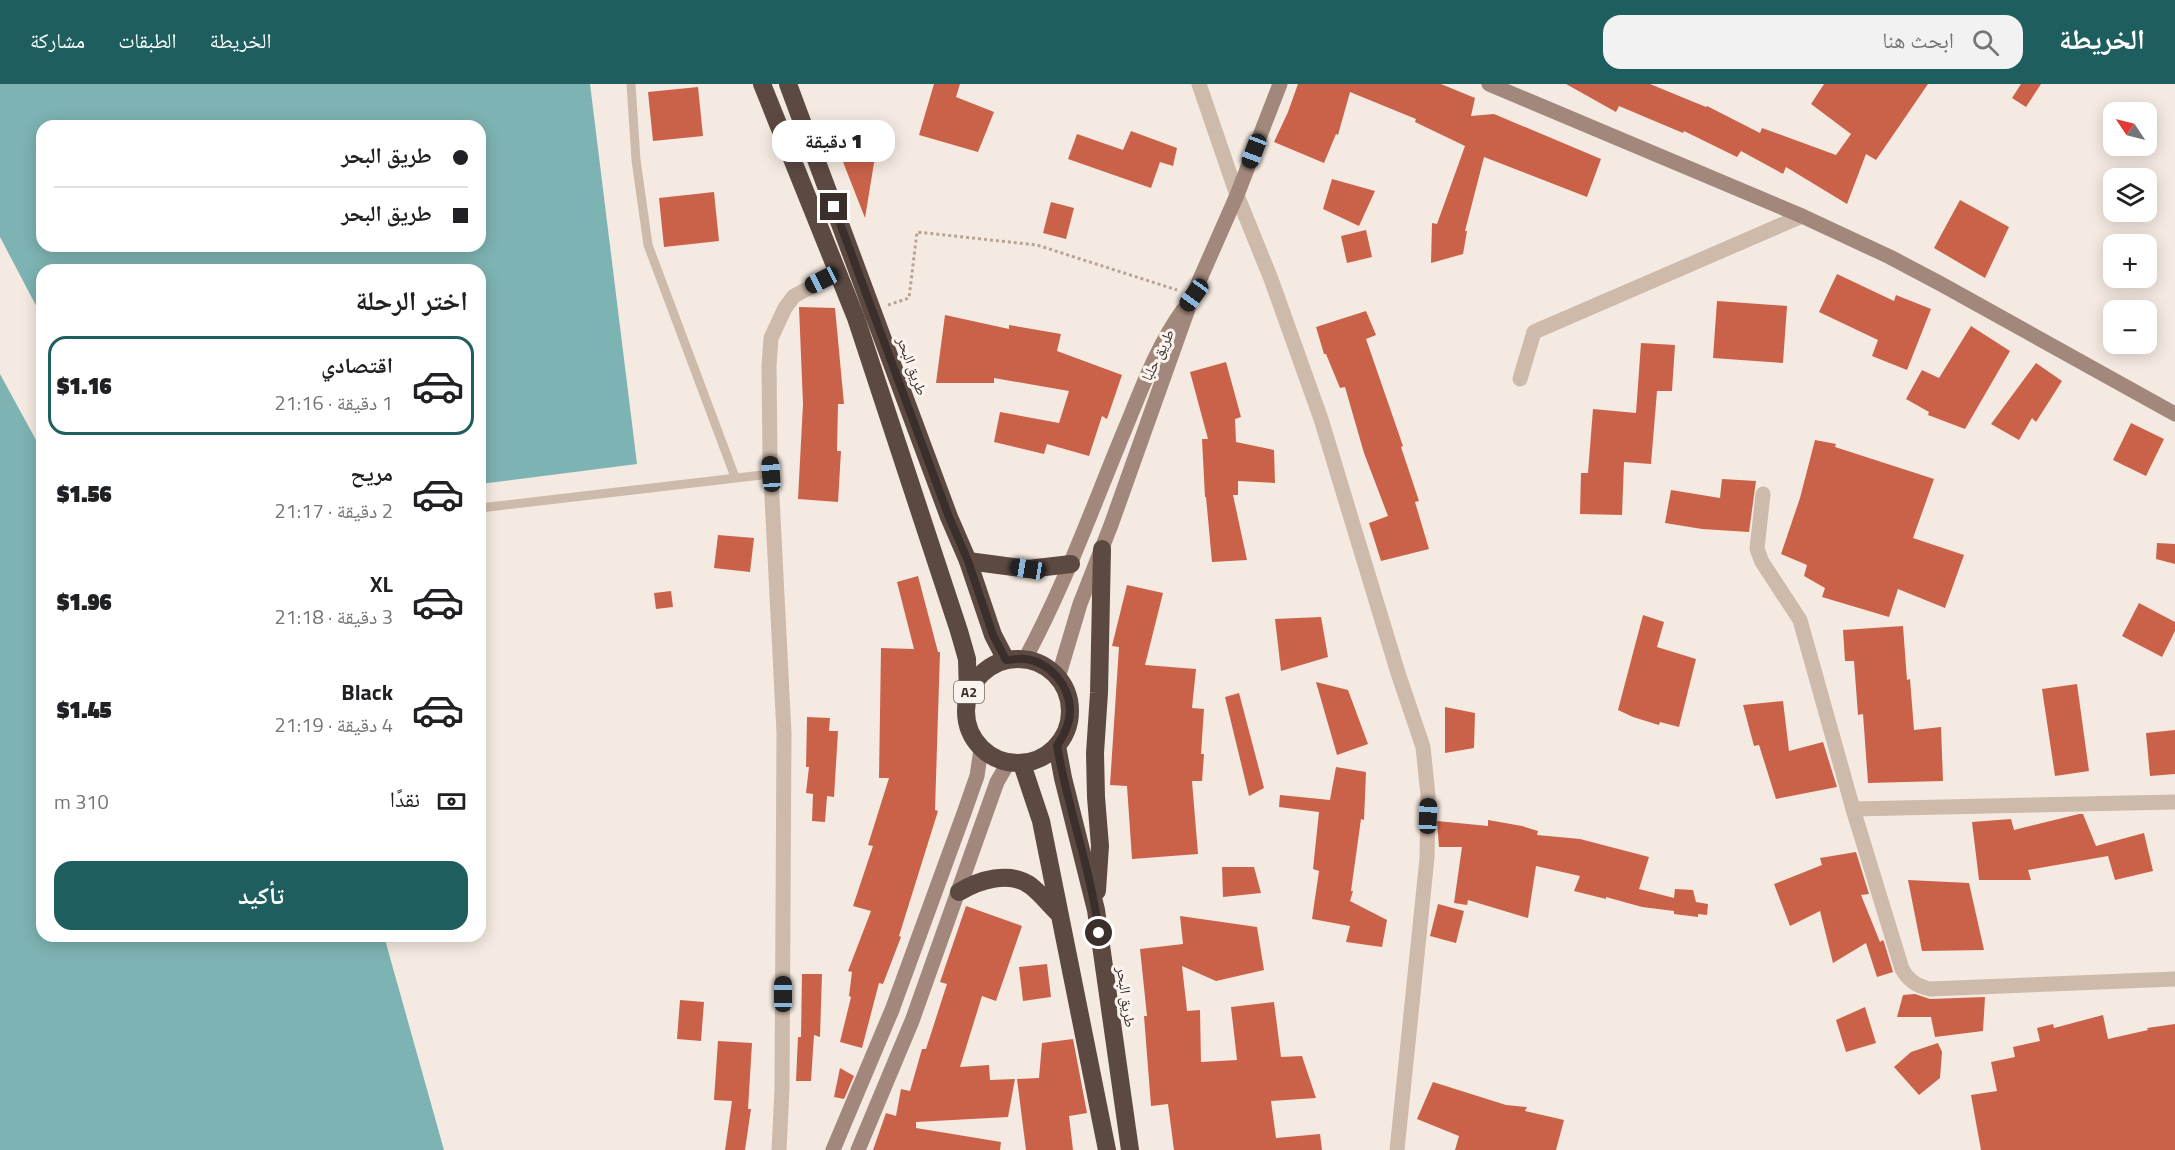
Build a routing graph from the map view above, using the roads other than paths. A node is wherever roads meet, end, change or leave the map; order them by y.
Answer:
1 (631, 84) edge
2 (762, 84) edge
3 (788, 84) edge
4 (1199, 84) edge
5 (1280, 84) edge
6 (1489, 84) edge
7 (1237, 195) junction
8 (1802, 216) junction
9 (837, 273) junction
10 (1194, 295) junction
11 (864, 314) junction
12 (1521, 379) dead end
13 (2175, 414) edge
14 (771, 474) junction
15 (735, 477) junction
16 (1763, 494) dead end
17 (486, 507) edge
18 (1102, 549) junction
19 (968, 561) junction
20 (1071, 564) junction
21 (1025, 659) junction
22 (1006, 660) junction
23 (1058, 678) junction
24 (968, 694) junction
25 (1057, 746) junction
26 (981, 749) junction
27 (1015, 763) junction
28 (2175, 802) edge
29 (1853, 809) junction
30 (958, 892) junction
31 (1096, 910) junction
32 (1059, 915) junction
33 (2175, 979) edge
34 (892, 1010) junction
35 (912, 1021) junction
36 (1121, 1090) junction
37 (1096, 1094) junction
38 (779, 1150) edge
39 (832, 1150) edge
40 (858, 1150) edge
41 (1107, 1150) edge
42 (1130, 1150) edge
43 (1397, 1150) edge

1 - 15 lane
2 - 9 highway, طريق البحر / A2
3 - 11 highway, طريق البحر / A2
4 - 7 street
5 - 7 main road
6 - 8 main road
7 - 10 main road
7 - 43 street
8 - 12 street
8 - 13 main road
9 - 11 highway, طريق البحر / A2
9 - 14 street
10 - 18 main road, طريق حلبا
10 - 20 main road, طريق حلبا
11 - 19 highway, طريق البحر / A2
11 - 24 highway, طريق البحر / A2
14 - 15 lane
14 - 38 street
15 - 17 lane
16 - 29 street
18 - 23 main road, طريق حلبا
18 - 31 highway
19 - 20 highway
19 - 22 highway, طريق البحر / A2
20 - 21 main road, طريق حلبا
21 - 22 highway, A2
21 - 23 highway, A2
22 - 24 highway, A2
23 - 25 highway
24 - 26 highway, A2
25 - 27 highway
25 - 31 highway, طريق البحر
26 - 27 highway
26 - 34 main road
27 - 30 main road
27 - 32 highway
28 - 29 street
29 - 33 street
30 - 32 highway
30 - 35 main road
31 - 36 highway, طريق البحر
32 - 37 highway
34 - 35 main road
34 - 39 main road
35 - 40 main road
36 - 37 highway
36 - 42 highway, طريق البحر
37 - 41 highway

